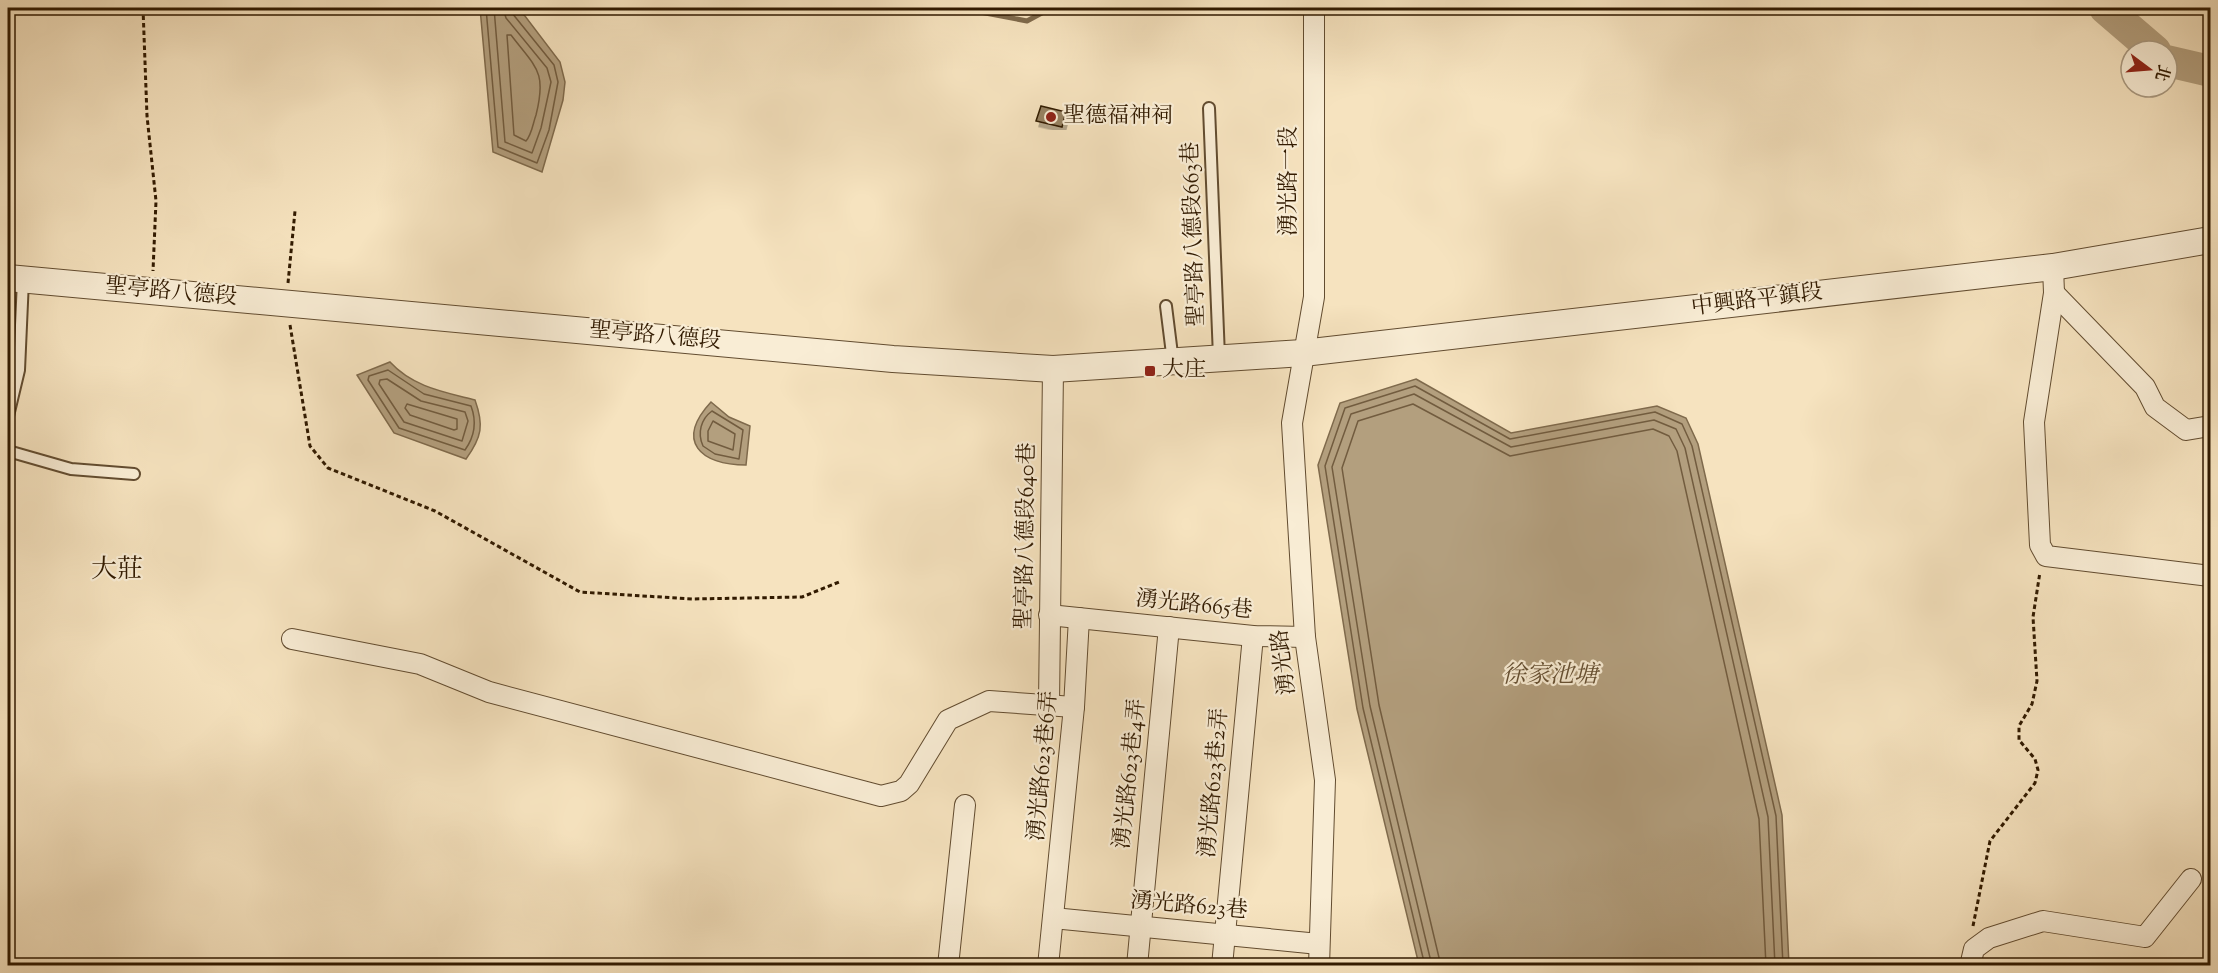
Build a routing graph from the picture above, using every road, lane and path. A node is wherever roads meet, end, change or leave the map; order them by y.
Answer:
1 (143, 8) edge
2 (1314, 8) edge
3 (1209, 108) dead end
4 (296, 211) dead end
5 (2211, 240) edge
6 (2052, 267) junction
7 (15, 279) edge
8 (152, 291) junction
9 (2054, 293) junction
10 (286, 303) junction
11 (1166, 306) dead end
12 (1303, 353) junction
13 (1219, 357) junction
14 (1173, 362) junction
15 (1053, 369) junction
16 (8, 416) edge
17 (2211, 426) edge
18 (8, 451) edge
19 (134, 474) dead end
20 (2046, 556) junction
21 (2211, 576) edge
22 (839, 582) dead end
23 (1049, 615) junction
24 (1079, 618) junction
25 (1169, 627) junction
26 (1253, 636) junction
27 (1305, 638) junction
28 (292, 639) dead end
29 (1049, 704) junction
30 (1074, 707) junction
31 (965, 805) dead end
32 (2191, 879) dead end
33 (1053, 918) junction
34 (1140, 926) junction
35 (1224, 934) junction
36 (1319, 944) junction
37 (1972, 957) edge
38 (948, 966) edge
39 (1048, 966) edge
40 (1137, 966) edge
41 (1222, 966) edge
42 (1318, 966) edge

1 - 8 path
2 - 12 street, 湧光路一段
3 - 13 lane, 聖亭路八德段663巷
4 - 10 path
5 - 6 street, 中興路平鎮段
6 - 9 street
6 - 12 street, 中興路平鎮段
7 - 8 street, 聖亭路八德段
7 - 16 lane
8 - 10 street, 聖亭路八德段
9 - 17 street
9 - 20 street
10 - 15 street, 聖亭路八德段
10 - 22 path
11 - 14 lane
12 - 13 street, 聖亭路八德段
12 - 27 street, 湧光路
13 - 14 street, 聖亭路八德段
14 - 15 street, 聖亭路八德段
15 - 23 street, 聖亭路八德段640巷
18 - 19 lane
20 - 21 street
20 - 37 path
23 - 24 street, 湧光路665巷
23 - 29 street, 聖亭路八德段640巷
24 - 25 street, 湧光路665巷
24 - 30 street, 湧光路623巷6弄
25 - 26 street, 湧光路665巷
25 - 34 street, 湧光路623巷4弄
26 - 27 street, 湧光路665巷
26 - 35 street, 湧光路623巷2弄
27 - 36 street, 湧光路
28 - 29 street
29 - 30 street
30 - 33 street, 湧光路623巷6弄
31 - 38 street
32 - 37 street
33 - 34 street, 湧光路623巷
33 - 39 street, 湧光路623巷6弄
34 - 35 street, 湧光路623巷
34 - 40 street, 湧光路623巷4弄
35 - 36 street, 湧光路623巷
35 - 41 street, 湧光路623巷2弄
36 - 42 street, 湧光路

